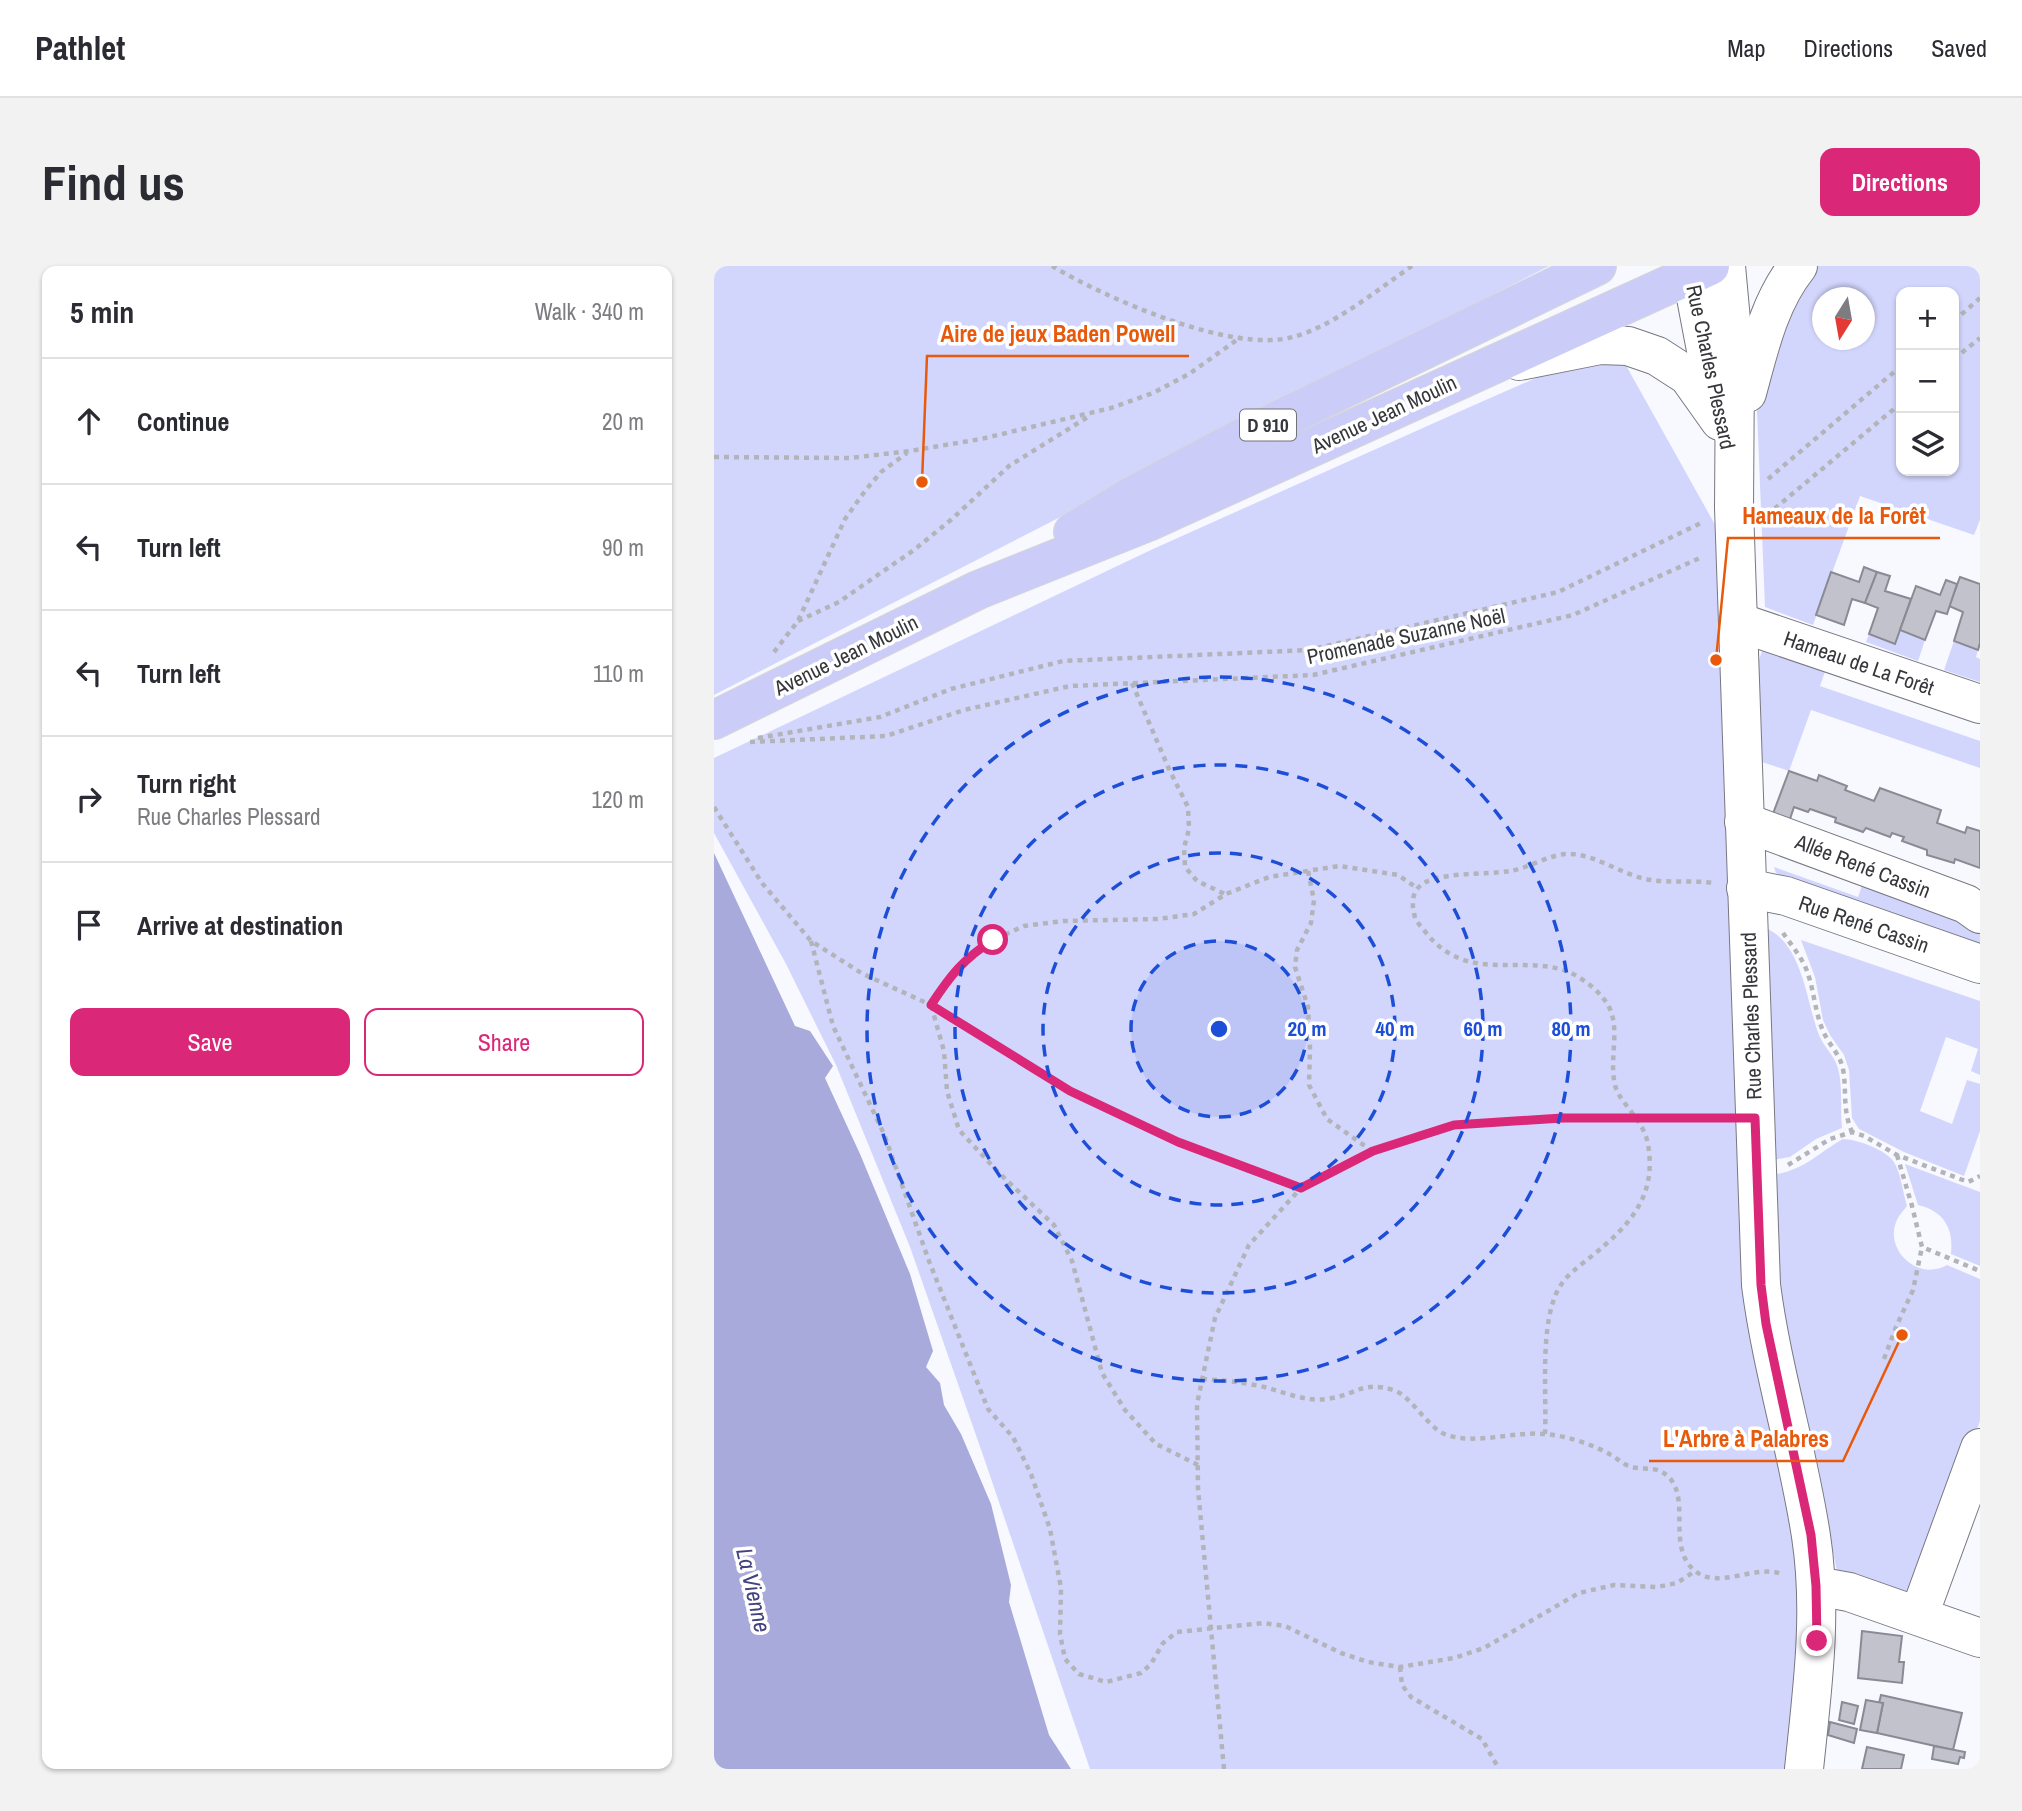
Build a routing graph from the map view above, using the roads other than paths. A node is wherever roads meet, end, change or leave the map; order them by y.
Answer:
1 (1798, 266) edge
2 (1704, 268) edge
3 (1583, 270) edge
4 (1483, 368) junction
5 (1720, 421) junction
6 (1733, 467) junction
7 (978, 590) junction
8 (1738, 622) junction
9 (1980, 704) edge
10 (735, 734) edge
11 (1744, 821) junction
12 (1746, 888) junction
13 (1980, 914) edge
14 (1980, 964) edge
15 (1980, 1448) edge
16 (1816, 1586) junction
17 (1919, 1615) junction
18 (1980, 1638) edge
19 (1804, 1769) edge

1 - 6 street
2 - 4 main road, Avenue Jean Moulin / D 910
2 - 5 street, Rue Charles Plessard
2 - 6 street, Rue Charles Plessard
3 - 7 main road, Avenue Jean Moulin / D 910
4 - 5 street
4 - 7 main road, Avenue Jean Moulin / D 910
5 - 6 street, Rue Charles Plessard
6 - 8 street, Rue Charles Plessard
7 - 10 main road, Avenue Jean Moulin / D 910
8 - 9 street, Hameau de La Forêt
8 - 11 street, Rue Charles Plessard
11 - 12 street, Rue Charles Plessard
11 - 13 street, Allée René Cassin
12 - 14 street, Rue René Cassin
12 - 16 street, Rue Charles Plessard
15 - 17 street
16 - 17 street
16 - 19 street, Rue Charles Plessard
17 - 18 street

